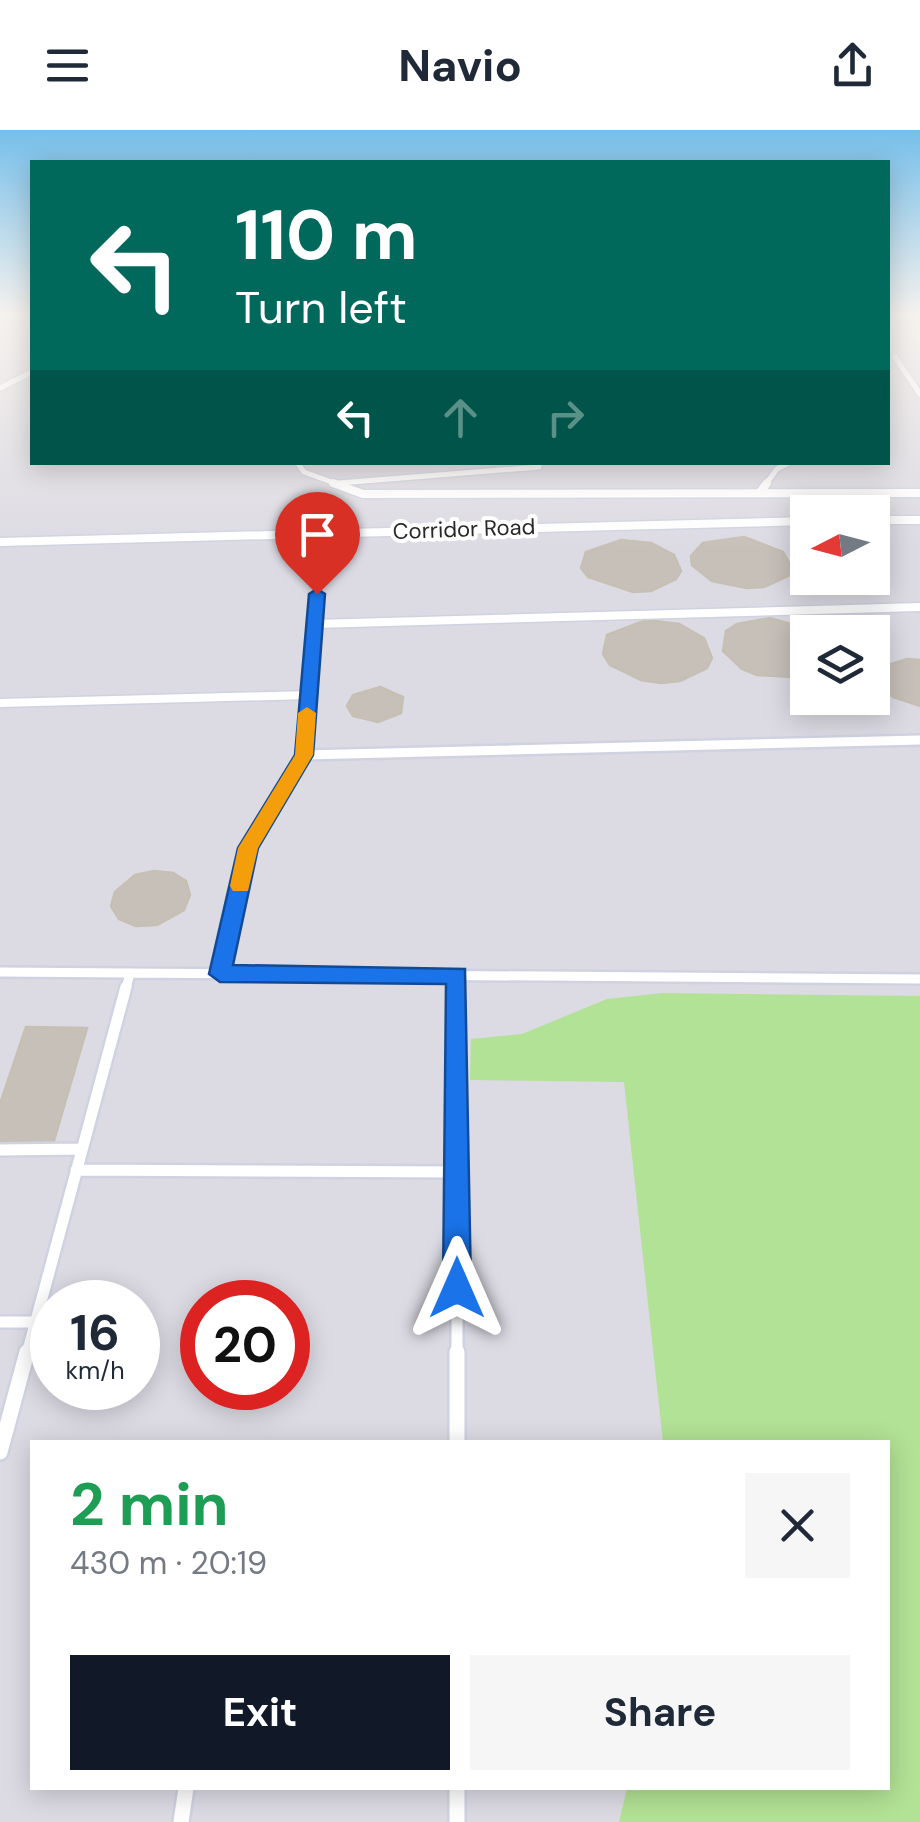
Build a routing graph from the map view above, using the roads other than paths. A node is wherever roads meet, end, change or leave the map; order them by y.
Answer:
1 (299, 465) edge
2 (538, 465) edge
3 (784, 465) edge
4 (333, 483) junction
5 (760, 492) junction
6 (920, 493) edge
7 (890, 520) edge
8 (920, 520) edge
9 (790, 521) edge
10 (322, 534) junction
11 (0, 542) edge
12 (920, 607) edge
13 (315, 624) junction
14 (309, 696) junction
15 (0, 704) edge
16 (920, 740) edge
17 (304, 755) junction
18 (0, 972) edge
19 (130, 973) junction
20 (220, 974) junction
21 (457, 976) junction
22 (920, 979) edge
23 (82, 1149) junction
24 (0, 1150) edge
25 (76, 1170) junction
26 (457, 1172) junction
27 (46, 1280) edge
28 (0, 1322) edge
29 (30, 1322) edge
30 (30, 1341) edge
31 (457, 1440) edge
32 (0, 1452) edge
33 (186, 1790) edge
34 (456, 1790) edge
35 (182, 1822) edge
36 (456, 1822) edge

1 - 4 lane
2 - 4 lane
3 - 5 lane
4 - 5 lane
5 - 6 lane
7 - 8 lane
9 - 10 lane, Corridor Road
10 - 11 lane, Corridor Road
10 - 13 lane
12 - 13 lane
13 - 14 lane
14 - 15 lane
14 - 17 lane
16 - 17 lane
17 - 20 lane
18 - 19 lane
19 - 20 lane
19 - 23 lane
20 - 21 lane
21 - 22 lane
21 - 26 lane
23 - 24 lane
23 - 25 lane
25 - 26 lane
25 - 27 lane
26 - 31 lane
28 - 29 lane
30 - 32 lane
33 - 35 lane
34 - 36 lane

